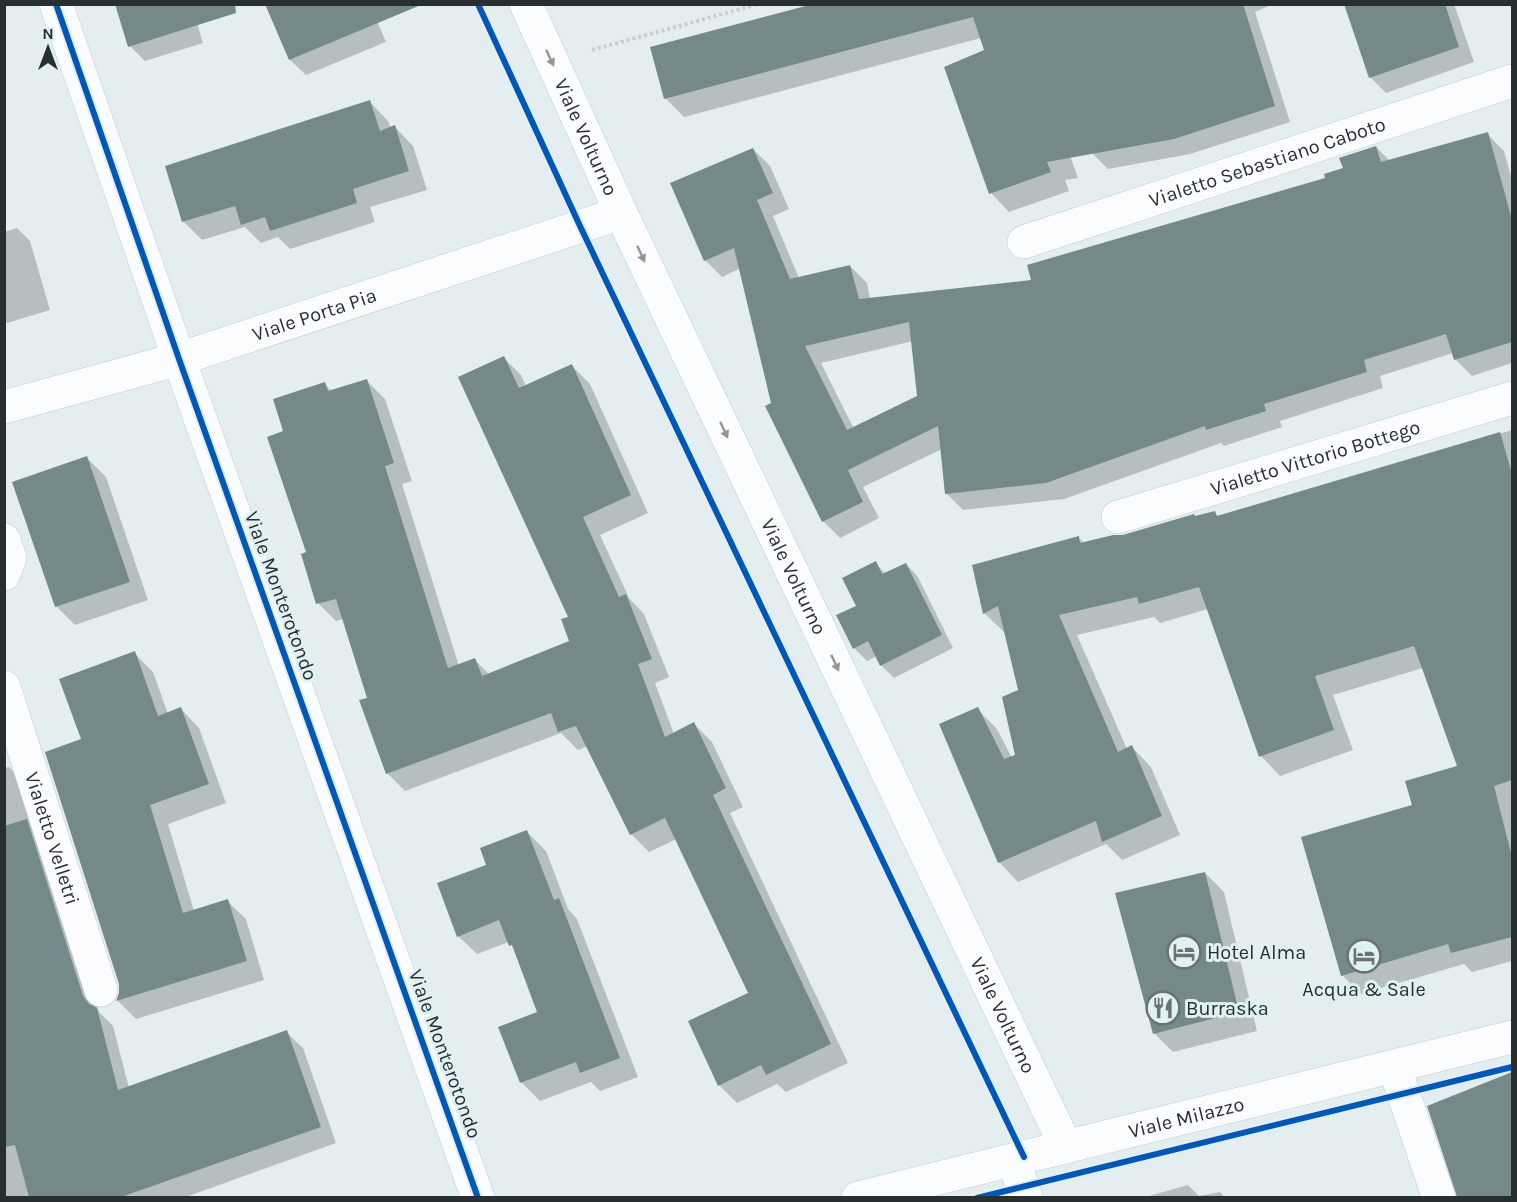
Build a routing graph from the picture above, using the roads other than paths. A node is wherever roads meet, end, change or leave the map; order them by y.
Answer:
1 (56, 4) edge
2 (526, 4) edge
3 (1512, 81) edge
4 (621, 213) junction
5 (1024, 242) dead end
6 (179, 358) junction
7 (1512, 398) edge
8 (4, 407) edge
9 (1118, 517) dead end
10 (4, 540) edge
11 (4, 574) edge
12 (4, 687) edge
13 (101, 990) dead end
14 (1512, 1037) edge
15 (1394, 1066) junction
16 (1066, 1147) junction
17 (1014, 1160) junction
18 (478, 1197) edge
19 (858, 1197) edge
20 (1026, 1197) edge
21 (1439, 1197) edge

1 - 6 street, Viale Monterotondo
2 -> 4 street, Viale Volturno
3 - 5 street, Vialetto Sebastiano Caboto
4 - 6 street, Viale Porta Pia
4 -> 16 street, Viale Volturno
6 - 8 street, Viale Porta Pia
6 - 18 street, Viale Monterotondo
7 - 9 street, Vialetto Vittorio Bottego
10 - 11 street
12 - 13 street, Vialetto Velletri
14 - 15 street, Viale Milazzo
15 - 16 street, Viale Milazzo
15 - 21 street
16 - 17 street, Viale Milazzo
17 - 19 street, Viale Milazzo
17 - 20 street

